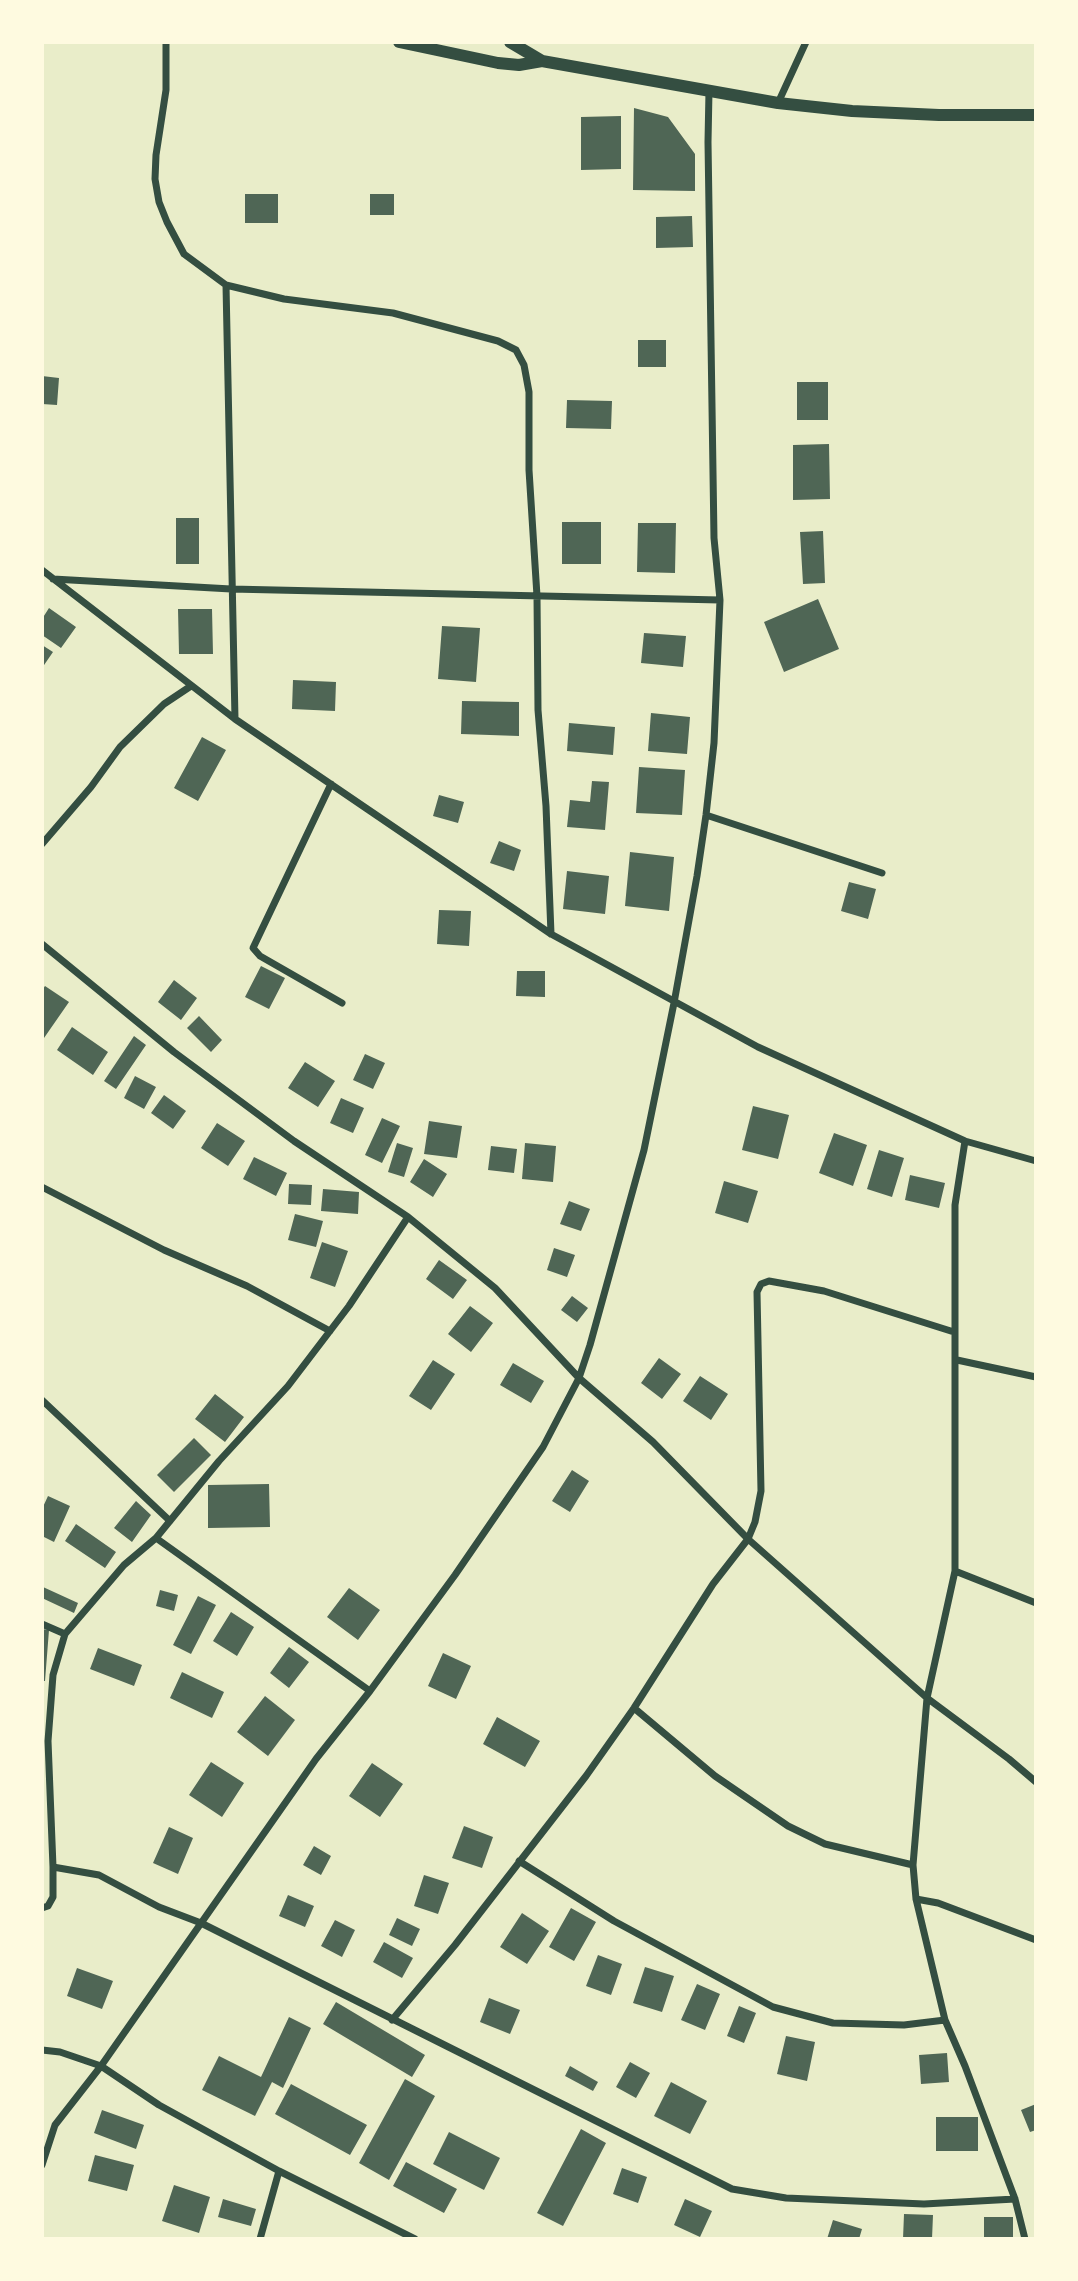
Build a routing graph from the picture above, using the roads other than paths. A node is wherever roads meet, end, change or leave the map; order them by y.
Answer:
1 (166, 42) edge
2 (400, 42) edge
3 (510, 42) edge
4 (806, 42) edge
5 (542, 61) junction
6 (709, 91) junction
7 (778, 103) junction
8 (1036, 115) edge
9 (226, 285) junction
10 (43, 572) edge
11 (52, 579) junction
12 (231, 589) junction
13 (537, 596) junction
14 (720, 600) junction
15 (191, 686) junction
16 (235, 719) junction
17 (331, 784) junction
18 (706, 815) junction
19 (42, 844) edge
20 (882, 873) dead end
21 (551, 934) junction
22 (42, 944) edge
23 (342, 1003) dead end
24 (674, 1003) junction
25 (965, 1141) junction
26 (1036, 1161) edge
27 (42, 1187) edge
28 (408, 1217) junction
29 (330, 1331) junction
30 (954, 1332) junction
31 (957, 1360) junction
32 (1036, 1377) edge
33 (579, 1378) junction
34 (42, 1400) edge
35 (170, 1521) junction
36 (156, 1538) junction
37 (748, 1539) junction
38 (955, 1571) junction
39 (1036, 1602) edge
40 (42, 1624) edge
41 (65, 1634) junction
42 (370, 1691) junction
43 (927, 1698) junction
44 (634, 1708) junction
45 (45, 1757) edge
46 (1036, 1782) edge
47 (46, 1829) edge
48 (519, 1861) junction
49 (913, 1865) junction
50 (53, 1867) junction
51 (916, 1899) junction
52 (42, 1908) edge
53 (201, 1923) junction
54 (1036, 1940) edge
55 (392, 2020) junction
56 (944, 2020) junction
57 (42, 2050) edge
58 (101, 2066) junction
59 (42, 2165) edge
60 (279, 2171) junction
61 (1014, 2199) junction
62 (260, 2239) edge
63 (415, 2239) edge
64 (1025, 2239) edge

1 - 9 street
2 - 5 main road
3 - 5 main road
4 - 7 street
5 - 6 main road
6 - 7 main road
6 - 14 street
7 - 8 main road
9 - 12 street
9 - 13 street
10 - 11 street
11 - 12 street
11 - 15 street
12 - 13 street
12 - 16 street
13 - 14 street
13 - 21 street
14 - 18 street
15 - 16 street
15 - 19 street
16 - 17 street
17 - 21 street
17 - 23 street
18 - 20 street
18 - 24 street
21 - 24 street
22 - 28 street
24 - 25 street
24 - 33 street
25 - 26 street
25 - 30 street
27 - 29 street
28 - 29 street
28 - 33 street
29 - 35 street
30 - 31 street
30 - 37 street
31 - 32 street
31 - 38 street
33 - 37 street
33 - 42 street
34 - 35 street
35 - 36 street
36 - 41 street
36 - 42 street
37 - 43 street
37 - 44 street
38 - 39 street
38 - 43 street
40 - 41 street
41 - 45 street
42 - 53 street
43 - 46 street
43 - 49 street
44 - 48 street
44 - 49 street
45 - 47 street
47 - 50 street
48 - 55 street
48 - 56 street
49 - 51 street
50 - 52 street
50 - 53 street
51 - 54 street
51 - 56 street
53 - 55 street
53 - 58 street
55 - 61 street
56 - 61 street
57 - 58 street
58 - 59 street
58 - 60 street
60 - 62 street
60 - 63 street
61 - 64 street

